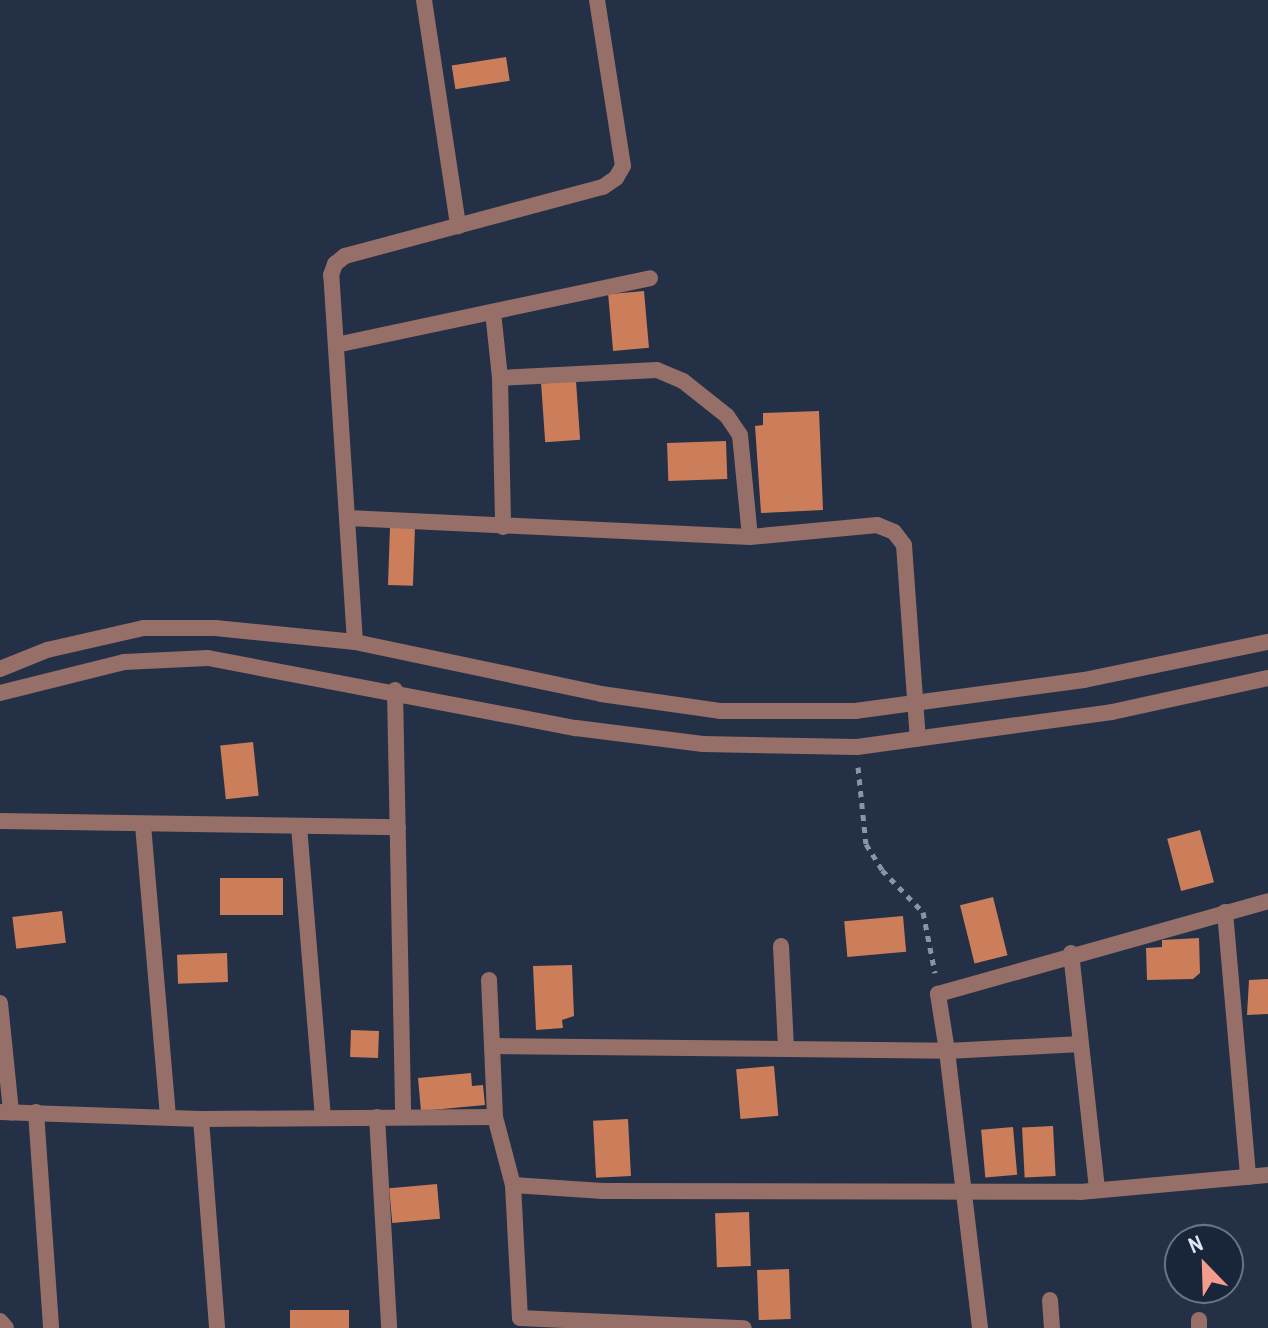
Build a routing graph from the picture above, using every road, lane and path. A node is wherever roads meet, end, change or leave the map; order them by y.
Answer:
1 (424, 0) edge
2 (597, 0) edge
3 (458, 226) junction
4 (650, 278) dead end
5 (493, 312) junction
6 (336, 345) junction
7 (500, 378) junction
8 (348, 518) junction
9 (503, 527) junction
10 (750, 537) junction
11 (355, 642) junction
12 (1268, 642) edge
13 (0, 669) edge
14 (1268, 678) edge
15 (395, 690) junction
16 (0, 693) edge
17 (915, 703) junction
18 (918, 738) junction
19 (857, 747) junction
20 (0, 821) edge
21 (143, 825) junction
22 (299, 826) junction
23 (398, 827) junction
24 (1268, 901) edge
25 (1225, 912) junction
26 (781, 946) dead end
27 (1071, 953) junction
28 (489, 980) dead end
29 (938, 994) junction
30 (0, 1003) edge
31 (1081, 1044) junction
32 (492, 1046) junction
33 (786, 1049) junction
34 (947, 1051) junction
35 (5, 1112) edge
36 (36, 1112) junction
37 (168, 1116) junction
38 (377, 1117) junction
39 (403, 1117) junction
40 (495, 1117) junction
41 (323, 1118) junction
42 (201, 1119) junction
43 (1268, 1175) edge
44 (1248, 1177) junction
45 (513, 1185) junction
46 (1097, 1190) junction
47 (963, 1191) junction
48 (1050, 1300) dead end
49 (0, 1321) edge
50 (6, 1328) edge
51 (51, 1328) edge
52 (217, 1328) edge
53 (389, 1328) edge
54 (744, 1328) edge
55 (980, 1328) edge
56 (1052, 1328) edge

1 - 3 street
2 - 3 street
3 - 6 street
4 - 5 street
5 - 6 street
5 - 7 street
6 - 8 street
7 - 9 street
7 - 10 street
8 - 9 street
8 - 11 street
9 - 10 street
10 - 17 street
11 - 13 street
11 - 17 street
12 - 17 street
14 - 18 street
15 - 16 street
15 - 19 street
15 - 23 street
17 - 18 street
18 - 19 street
19 - 29 path
20 - 21 street
21 - 22 street
21 - 37 street
22 - 23 street
22 - 41 street
23 - 39 street
24 - 25 street
25 - 27 street
25 - 44 street
26 - 33 street
27 - 29 street
27 - 31 street
28 - 32 street
29 - 34 street
30 - 35 street
31 - 34 street
31 - 46 street
32 - 33 street
32 - 40 street
33 - 34 street
34 - 47 street
35 - 36 street
36 - 37 street
36 - 51 street
37 - 42 street
38 - 39 street
38 - 41 street
38 - 53 street
39 - 40 street
40 - 45 street
41 - 42 street
42 - 52 street
43 - 44 street
44 - 46 street
45 - 47 street
45 - 54 street
46 - 47 street
47 - 55 street
48 - 56 street
49 - 50 street

